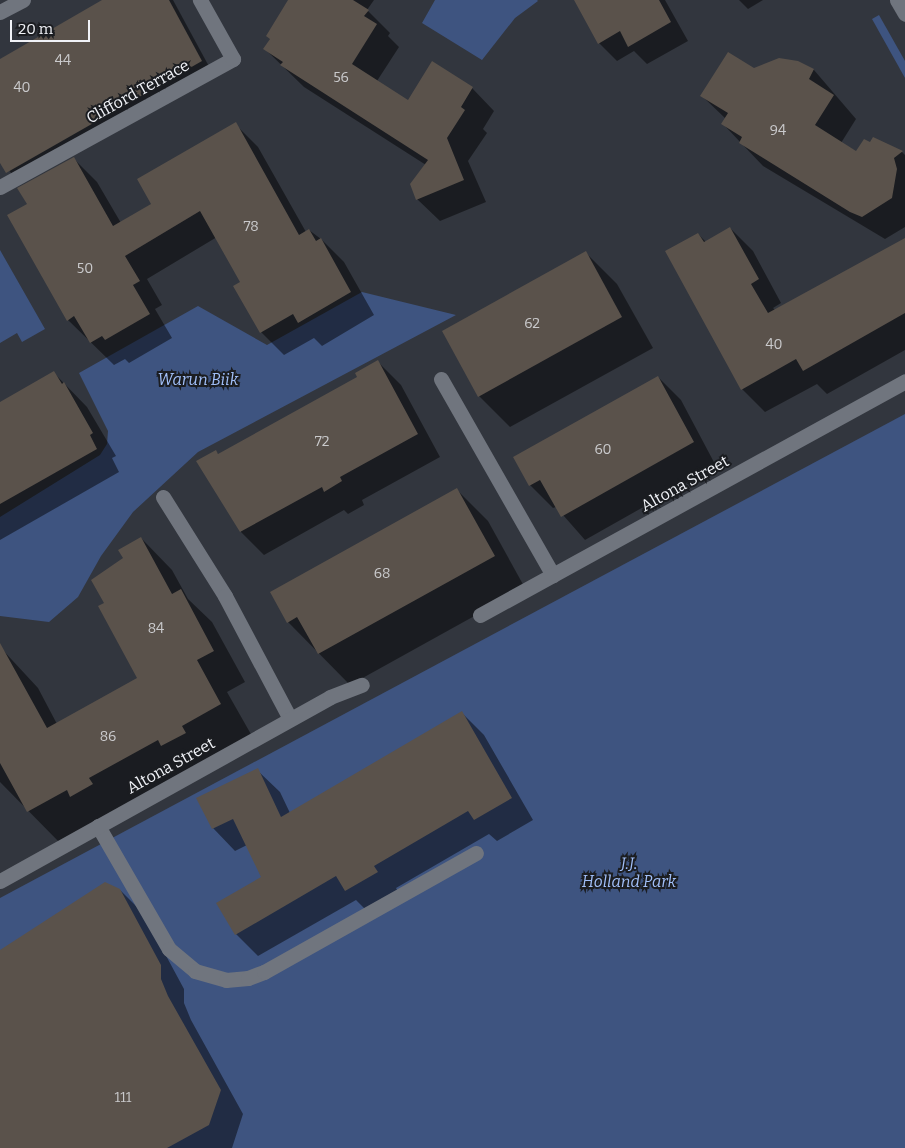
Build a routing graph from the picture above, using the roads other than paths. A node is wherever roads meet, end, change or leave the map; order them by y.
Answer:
1 (23, 0) edge
2 (200, 0) edge
3 (897, 0) edge
4 (0, 12) edge
5 (905, 14) edge
6 (0, 187) edge
7 (441, 379) dead end
8 (905, 382) edge
9 (163, 497) dead end
10 (553, 575) junction
11 (480, 615) dead end
12 (362, 685) dead end
13 (290, 719) junction
14 (98, 826) junction
15 (476, 853) dead end
16 (0, 881) edge

1 - 4 street
2 - 6 street, Clifford Terrace
3 - 5 street
7 - 10 street
8 - 10 street, Altona Street
9 - 13 street
10 - 11 street, Altona Street
12 - 13 street, Altona Street
13 - 14 street, Altona Street
14 - 15 street
14 - 16 street, Altona Street

